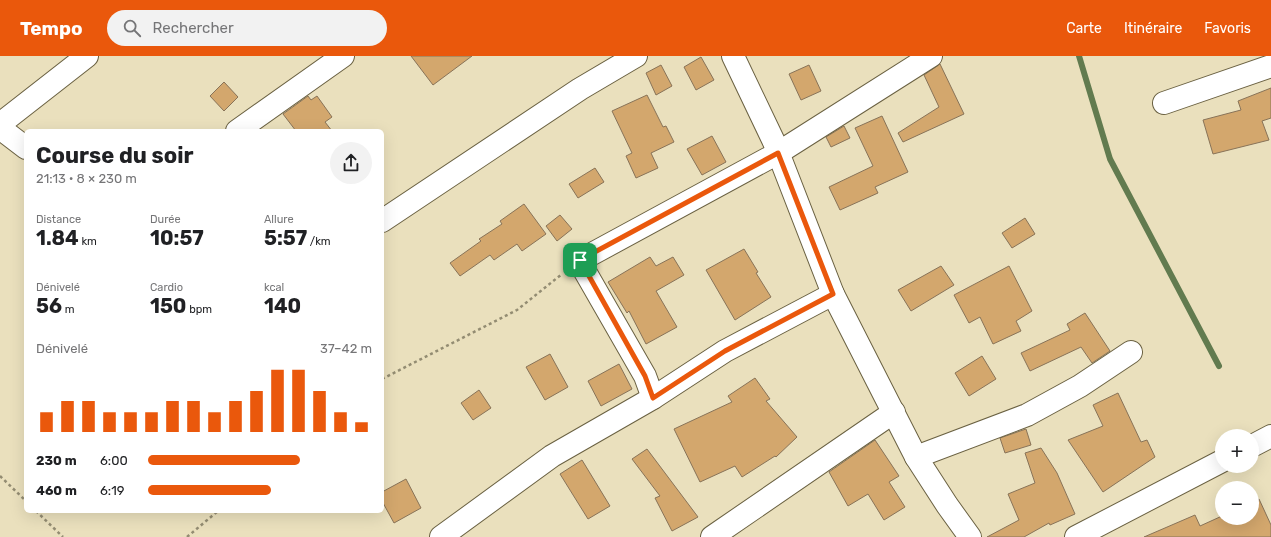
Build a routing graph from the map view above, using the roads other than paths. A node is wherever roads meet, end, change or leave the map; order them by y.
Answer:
1 (87, 56) edge
2 (343, 56) edge
3 (636, 56) edge
4 (733, 56) edge
5 (931, 56) edge
6 (1271, 66) edge
7 (1164, 103) dead end
8 (0, 124) edge
9 (0, 128) edge
10 (240, 129) edge
11 (24, 146) edge
12 (778, 153) junction
13 (384, 220) edge
14 (833, 294) junction
15 (1131, 352) dead end
16 (653, 398) junction
17 (894, 412) junction
18 (1271, 436) edge
19 (1259, 442) edge
20 (916, 457) junction
21 (1215, 465) edge
22 (440, 537) edge
23 (712, 537) edge
24 (970, 537) edge
25 (1076, 537) edge

1 - 8 street
2 - 10 street
3 - 13 street
4 - 12 street
5 - 12 street
6 - 7 street
9 - 11 street
12 - 14 street
12 - 16 street
14 - 16 street
14 - 17 street
15 - 20 street
16 - 22 street
17 - 20 street
17 - 23 street
18 - 19 street
20 - 24 street
21 - 25 street

